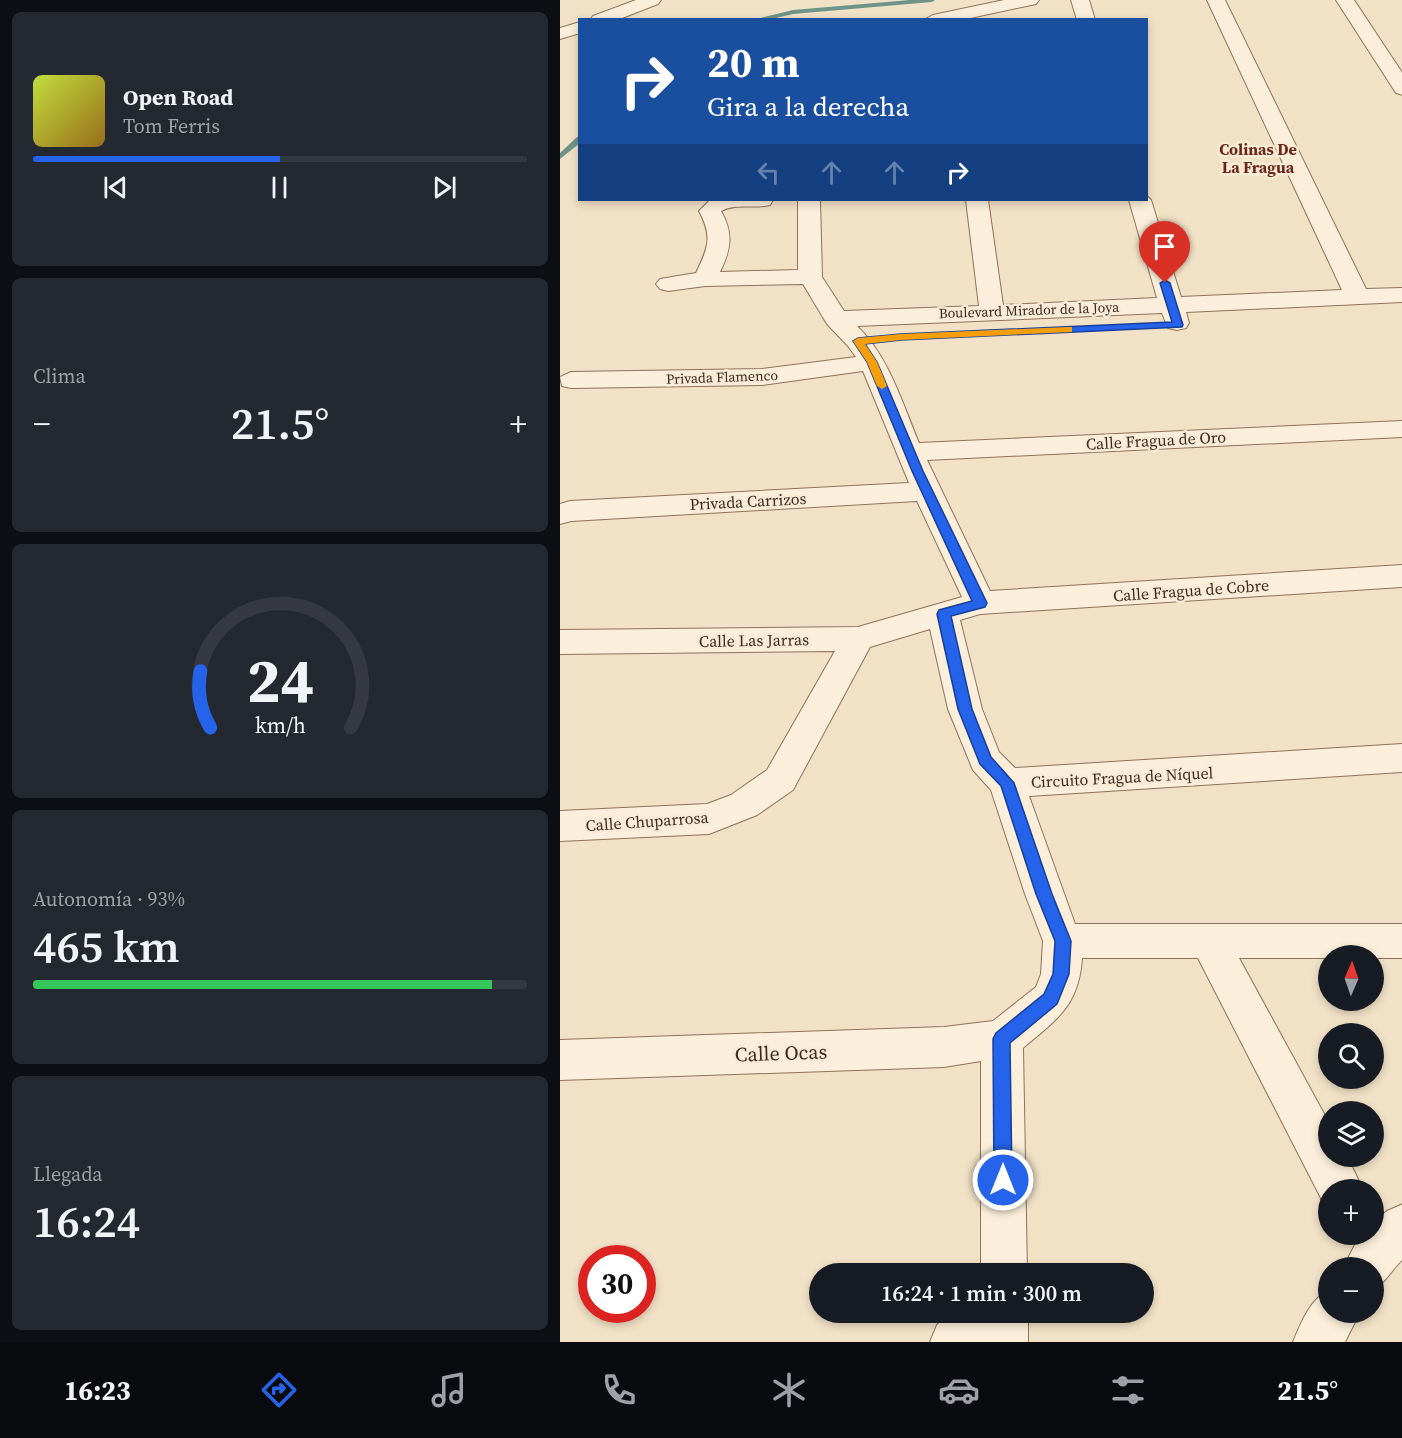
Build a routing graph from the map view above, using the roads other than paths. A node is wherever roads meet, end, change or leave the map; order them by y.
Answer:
1 (652, 0) edge
2 (1030, 0) edge
3 (1080, 0) edge
4 (1216, 0) edge
5 (1345, 0) edge
6 (604, 18) edge
7 (949, 18) edge
8 (1085, 18) edge
9 (578, 28) edge
10 (560, 34) edge
11 (1403, 89) edge
12 (748, 201) edge
13 (809, 201) edge
14 (977, 201) edge
15 (1140, 201) edge
16 (810, 277) junction
17 (705, 279) junction
18 (668, 284) dead end
19 (1403, 295) edge
20 (1357, 296) junction
21 (992, 311) junction
22 (1175, 315) junction
23 (1403, 315) edge
24 (836, 319) junction
25 (865, 352) junction
26 (571, 380) dead end
27 (1403, 429) edge
28 (909, 452) junction
29 (926, 491) junction
30 (565, 513) edge
31 (1403, 576) edge
32 (980, 603) junction
33 (943, 614) junction
34 (858, 639) junction
35 (560, 642) edge
36 (1403, 758) edge
37 (1007, 783) junction
38 (560, 826) edge
39 (1063, 941) junction
40 (1403, 941) edge
41 (1210, 942) junction
42 (1002, 1039) junction
43 (560, 1060) edge
44 (1335, 1179) edge
45 (1004, 1263) edge
46 (974, 1323) edge
47 (1004, 1323) edge
48 (1329, 1323) edge
49 (954, 1342) edge
50 (1004, 1342) edge
51 (1317, 1342) edge

1 - 6 street
2 - 7 street
3 - 8 street
4 - 20 street
5 - 11 street
9 - 10 street
12 - 17 street
13 - 16 street
14 - 21 street
15 - 22 street
16 - 17 street
16 - 24 street
17 - 18 street
19 - 20 street, Boulevard Mirador de la Joya
20 - 22 street, Boulevard Mirador de la Joya
21 - 22 street, Boulevard Mirador de la Joya
21 - 24 street, Boulevard Mirador de la Joya
22 - 23 street, Boulevard Mirador de la Joya
22 - 25 street, Boulevard Mirador de la Joya
24 - 25 street
25 - 26 street, Privada Flamenco
25 - 28 street
27 - 28 street, Calle Fragua de Oro
28 - 29 street
29 - 30 street, Privada Carrizos
29 - 32 street
31 - 32 street, Calle Fragua de Cobre
32 - 33 street
33 - 34 street, Calle Las Jarras
33 - 37 street, Circuito Fragua de Níquel
34 - 35 street, Calle Las Jarras
34 - 38 street, Calle Chuparrosa
36 - 37 street, Circuito Fragua de Níquel
37 - 39 street
39 - 41 street
39 - 42 street
40 - 41 street
41 - 44 street
42 - 43 street, Calle Ocas
42 - 45 street
46 - 49 street
47 - 50 street
48 - 51 street

